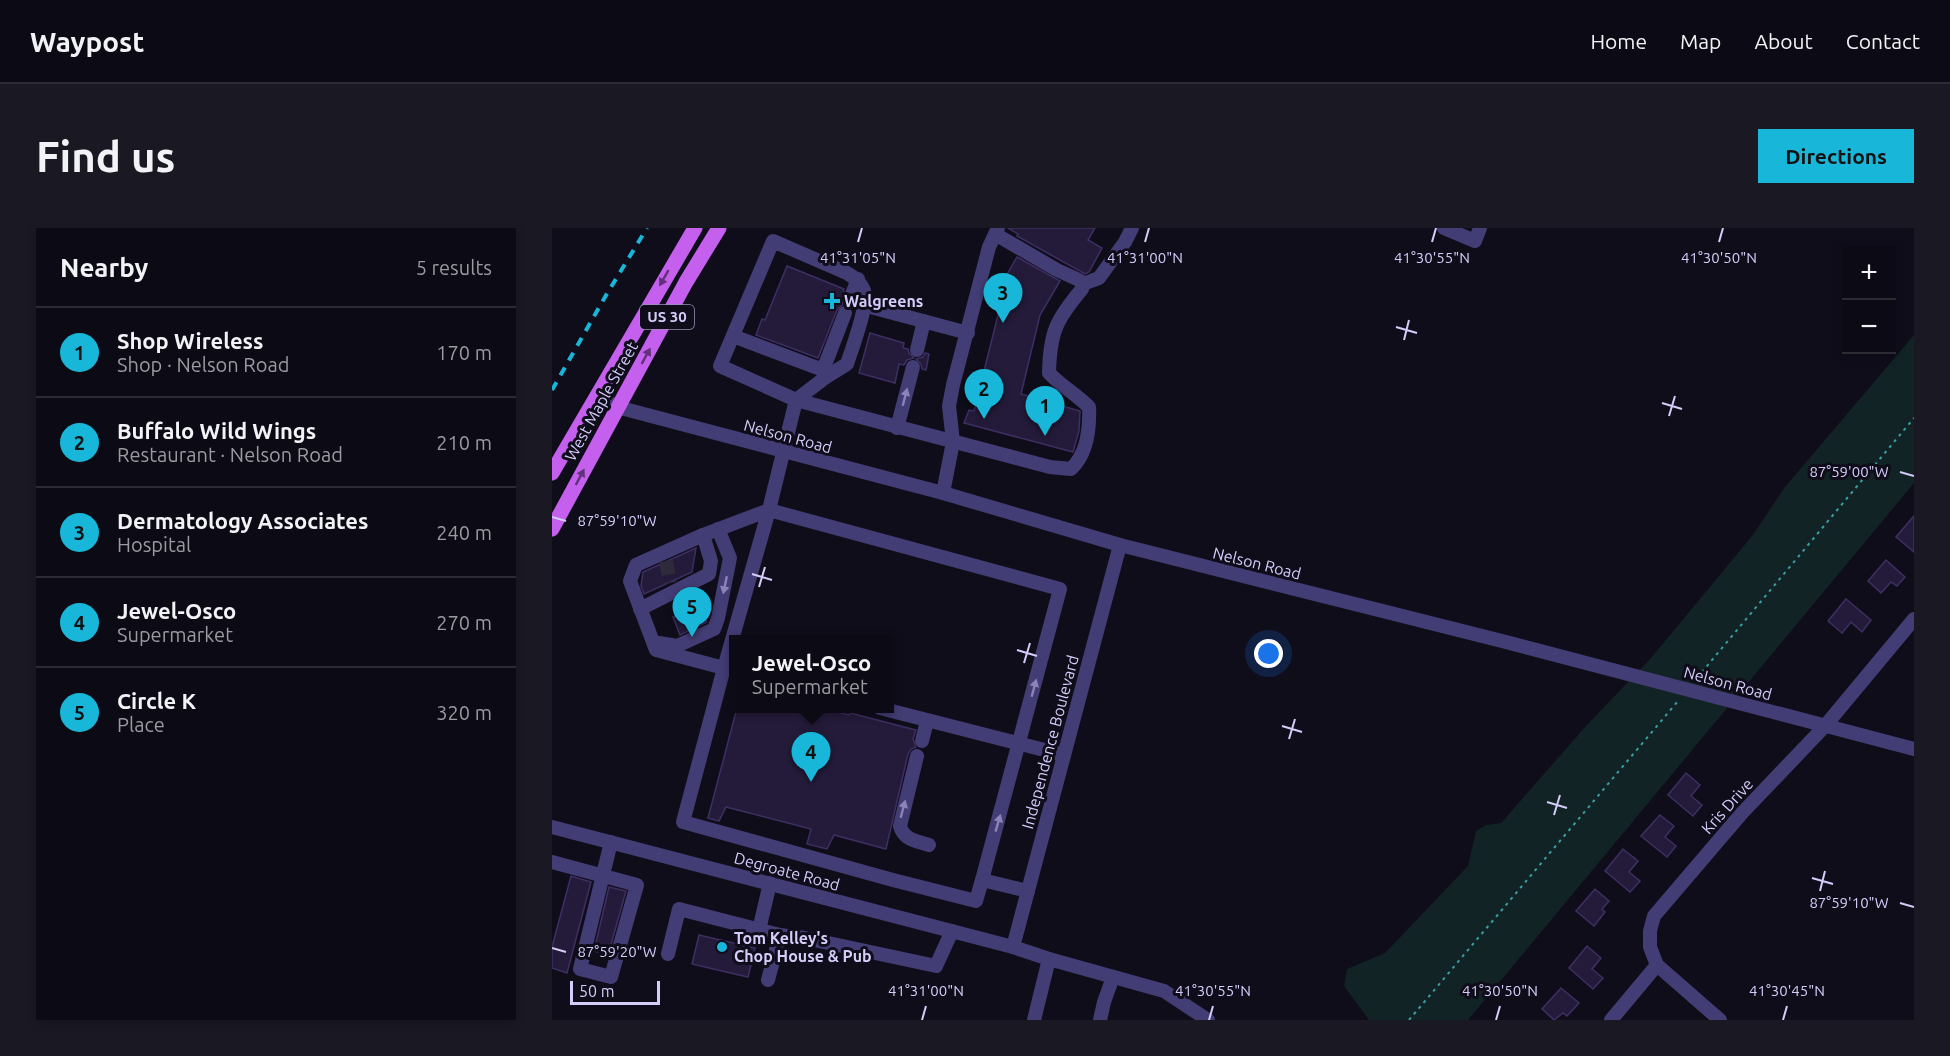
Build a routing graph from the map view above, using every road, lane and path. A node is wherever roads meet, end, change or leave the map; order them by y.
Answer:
1 (695, 228) edge
2 (719, 228) edge
3 (1132, 228) edge
4 (1444, 228) edge
5 (1480, 228) edge
6 (997, 231) edge
7 (773, 234) edge
8 (858, 279) junction
9 (1083, 284) junction
10 (850, 299) dead end
11 (863, 305) junction
12 (924, 321) junction
13 (859, 326) junction
14 (968, 333) junction
15 (733, 336) junction
16 (916, 350) dead end
17 (913, 367) dead end
18 (824, 373) junction
19 (597, 395) junction
20 (796, 400) junction
21 (618, 407) junction
22 (1914, 418) edge
23 (897, 428) junction
24 (953, 442) junction
25 (783, 452) junction
26 (552, 473) edge
27 (943, 493) junction
28 (769, 510) junction
29 (552, 529) edge
30 (718, 530) junction
31 (703, 535) junction
32 (1120, 545) junction
33 (640, 609) junction
34 (1914, 619) edge
35 (737, 635) edge
36 (653, 642) junction
37 (728, 670) edge
38 (1694, 681) dead end
39 (1675, 704) dead end
40 (894, 712) edge
41 (927, 720) junction
42 (1825, 726) junction
43 (922, 741) dead end
44 (1020, 744) junction
45 (1914, 749) edge
46 (1064, 755) junction
47 (917, 756) dead end
48 (552, 827) edge
49 (611, 842) junction
50 (929, 845) dead end
51 (552, 862) edge
52 (602, 876) junction
53 (982, 879) junction
54 (770, 883) junction
55 (1028, 891) junction
56 (759, 930) junction
57 (952, 931) junction
58 (780, 935) junction
59 (1013, 947) junction
60 (668, 954) dead end
61 (1049, 958) junction
62 (1658, 965) junction
63 (1113, 977) junction
64 (768, 980) dead end
65 (1034, 1020) edge
66 (1100, 1020) edge
67 (1208, 1020) edge
68 (1409, 1020) edge
69 (1611, 1020) edge
70 (1720, 1020) edge

1 -> 19 main road, West Maple Street / US 30
21 -> 2 main road, West Maple Street / US 30
3 - 9 street
4 - 5 street
6 - 9 street
6 - 14 street
7 - 8 street
7 - 15 street
8 - 10 street
8 - 11 street
9 - 24 street
11 - 12 street
11 - 13 street
12 - 14 street
12 - 16 street
13 - 18 street
13 - 18 street
14 - 24 street
15 - 18 street
15 - 20 street
23 -> 17 street
18 - 20 street
19 - 21 street, Nelson Road
19 - 26 main road, West Maple Street / US 30
20 - 23 street
20 - 25 street
21 - 25 street, Nelson Road
29 -> 21 main road, West Maple Street / US 30
22 - 38 path
23 - 24 street
24 - 27 street
25 - 27 street, Nelson Road
25 - 28 street
27 - 32 street, Nelson Road
28 - 30 street
28 - 35 street
44 -> 28 street
30 - 31 street
30 -> 36 street
31 - 33 street
31 - 33 street
32 - 42 street, Nelson Road
32 - 46 street, Independence Boulevard
33 - 36 street
34 - 42 street, Kris Drive
36 - 37 street
37 - 53 street
39 - 68 path
40 - 41 street
41 - 43 street
41 - 44 street
42 - 45 street, Nelson Road
42 - 62 street, Kris Drive
44 - 46 street
53 -> 44 street
46 - 55 street, Independence Boulevard
50 -> 47 street
48 - 49 street, Degroate Road
49 - 52 street
49 - 54 street, Degroate Road
51 - 52 street
52 - 52 street
53 - 55 street
54 - 56 street
54 - 57 street, Degroate Road
55 - 59 street, Independence Boulevard
56 - 58 street
56 - 60 street
57 - 58 street
57 - 59 street, Degroate Road
58 - 64 street
59 - 61 street, Degroate Road
61 - 63 street, Degroate Road
61 - 65 street
62 - 69 street
62 - 70 street
63 - 66 street
63 - 67 street, Degroate Road

